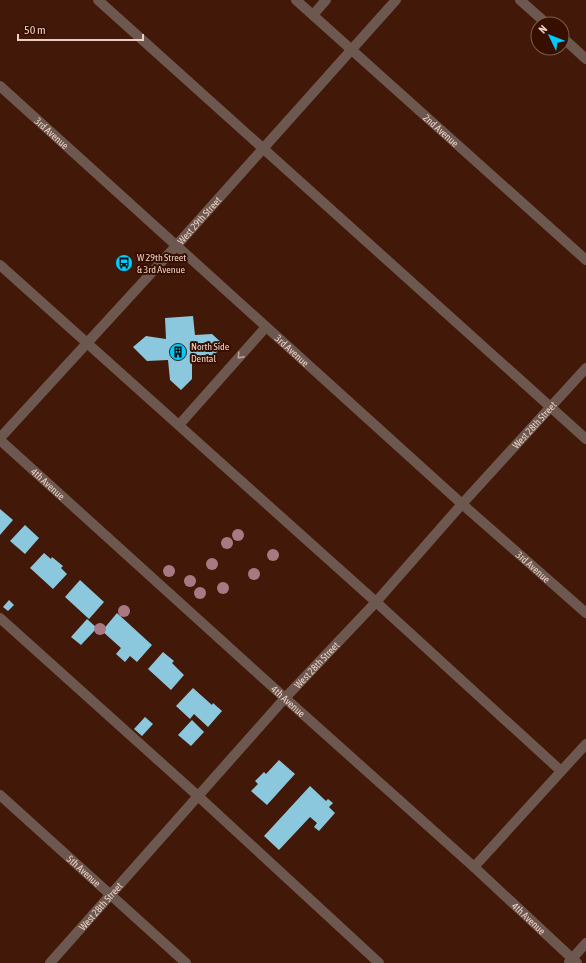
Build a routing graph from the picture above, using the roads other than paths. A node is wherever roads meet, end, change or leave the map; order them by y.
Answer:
1 (98, 0) edge
2 (296, 0) edge
3 (326, 0) edge
4 (396, 0) edge
5 (520, 0) edge
6 (312, 15) junction
7 (538, 16) edge
8 (570, 44) edge
9 (351, 50) junction
10 (586, 59) edge
11 (0, 86) edge
12 (263, 149) junction
13 (176, 246) junction
14 (586, 260) edge
15 (0, 265) edge
16 (266, 327) junction
17 (87, 343) junction
18 (586, 368) edge
19 (551, 408) junction
20 (178, 425) junction
21 (0, 438) edge
22 (586, 440) edge
23 (462, 504) junction
24 (376, 602) junction
25 (586, 613) edge
26 (0, 618) edge
27 (285, 698) junction
28 (586, 744) edge
29 (561, 771) junction
30 (0, 795) edge
31 (198, 796) junction
32 (474, 867) junction
33 (111, 895) junction
34 (586, 943) edge
35 (572, 961) edge
36 (50, 963) edge
37 (186, 963) edge
38 (379, 963) edge

1 - 12 street
2 - 6 street, 2nd Avenue
3 - 6 street
4 - 9 street, West 29th Street
5 - 7 street
6 - 9 street, 2nd Avenue
8 - 10 street
9 - 12 street, West 29th Street
9 - 14 street, 2nd Avenue
11 - 13 street, 3rd Avenue
12 - 13 street, West 29th Street
12 - 19 street
13 - 16 street, 3rd Avenue
13 - 17 street, West 29th Street
15 - 17 street
16 -> 20 street
16 - 23 street, 3rd Avenue
17 - 20 street
17 - 21 street, West 29th Street
18 - 19 street, West 28th Street
19 - 22 street
19 - 23 street, West 28th Street
20 - 24 street
21 - 27 street, 4th Avenue
23 - 24 street, West 28th Street
23 - 25 street, 3rd Avenue
24 - 27 street, West 28th Street
24 - 29 street
26 - 31 street
27 - 31 street, West 28th Street
27 - 32 street, 4th Avenue
28 - 29 street
29 - 32 street
30 - 33 street, 5th Avenue
31 - 33 street, West 28th Street
31 - 38 street
32 - 35 street, 4th Avenue
33 - 36 street, West 28th Street
33 - 37 street, 5th Avenue
34 - 35 street

